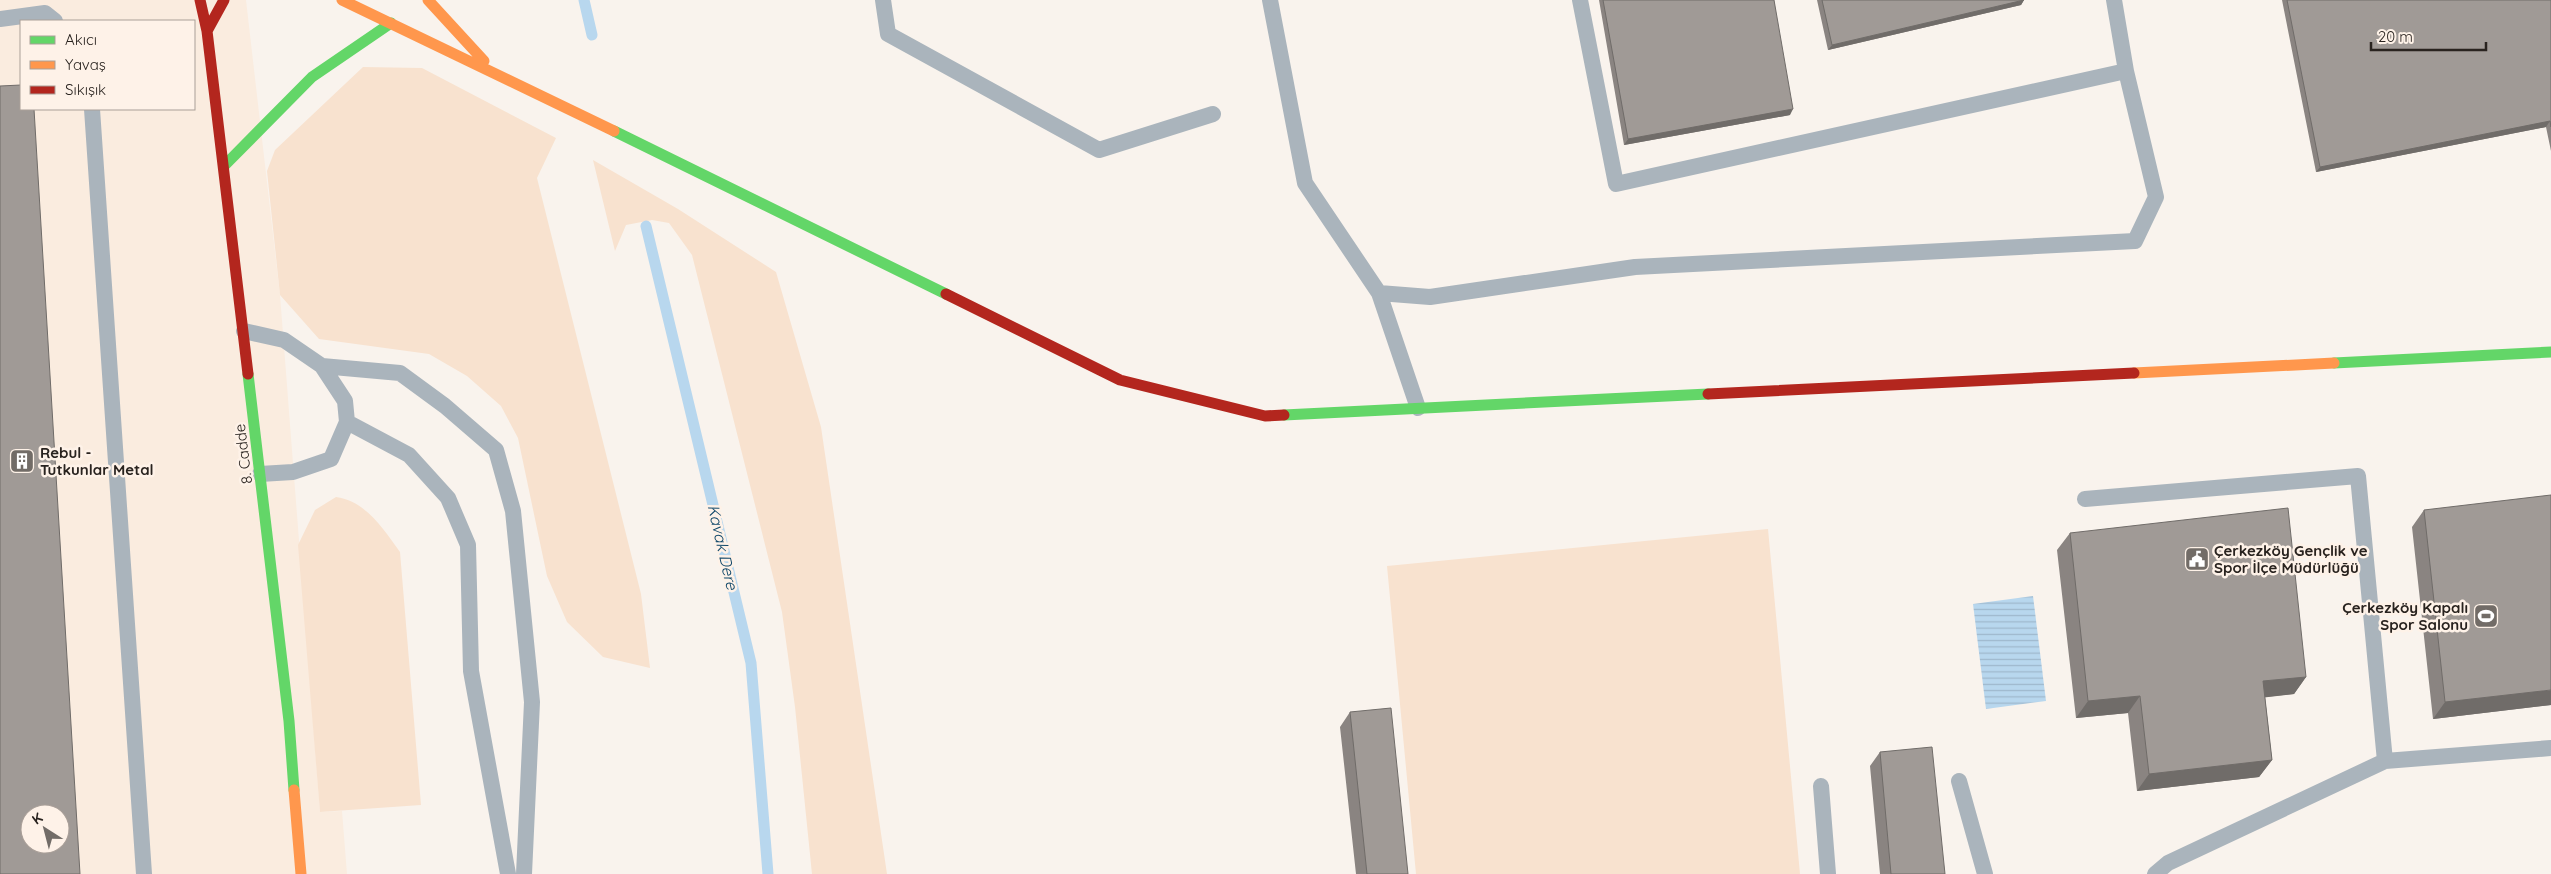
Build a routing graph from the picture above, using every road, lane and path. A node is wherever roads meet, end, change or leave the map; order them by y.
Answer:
1 (200, 0) edge
2 (224, 0) edge
3 (342, 0) edge
4 (428, 0) edge
5 (883, 0) edge
6 (1270, 0) edge
7 (1580, 0) edge
8 (2114, 0) edge
9 (0, 19) edge
10 (54, 20) edge
11 (391, 23) junction
12 (207, 30) junction
13 (491, 70) junction
14 (2126, 71) junction
15 (92, 110) edge
16 (1212, 114) dead end
17 (224, 166) junction
18 (1379, 293) junction
19 (244, 331) junction
20 (2551, 352) edge
21 (322, 366) junction
22 (1418, 408) junction
23 (347, 422) junction
24 (260, 474) junction
25 (2085, 499) dead end
26 (2551, 748) edge
27 (2385, 761) junction
28 (1959, 781) dead end
29 (1821, 786) dead end
30 (144, 874) edge
31 (301, 874) edge
32 (508, 874) edge
33 (524, 874) edge
34 (1828, 874) edge
35 (1985, 874) edge
36 (2155, 874) edge

1 - 12 street, 8. Cadde
2 - 12 street
3 - 11 street
4 - 13 street
5 - 16 lane
6 - 18 lane
7 - 14 lane
8 - 14 lane
9 - 10 lane
11 - 13 street
11 - 17 street
12 - 17 street, 8. Cadde
13 - 22 street
14 - 18 lane
15 - 30 lane
17 - 19 street, 8. Cadde
18 - 22 lane
19 - 21 lane
19 - 24 street, 8. Cadde
20 - 22 street
21 - 23 lane
21 - 33 lane
23 - 24 lane
23 - 32 lane
24 - 31 street, 8. Cadde
25 - 27 lane
26 - 27 lane
27 - 36 lane
28 - 35 lane
29 - 34 lane

